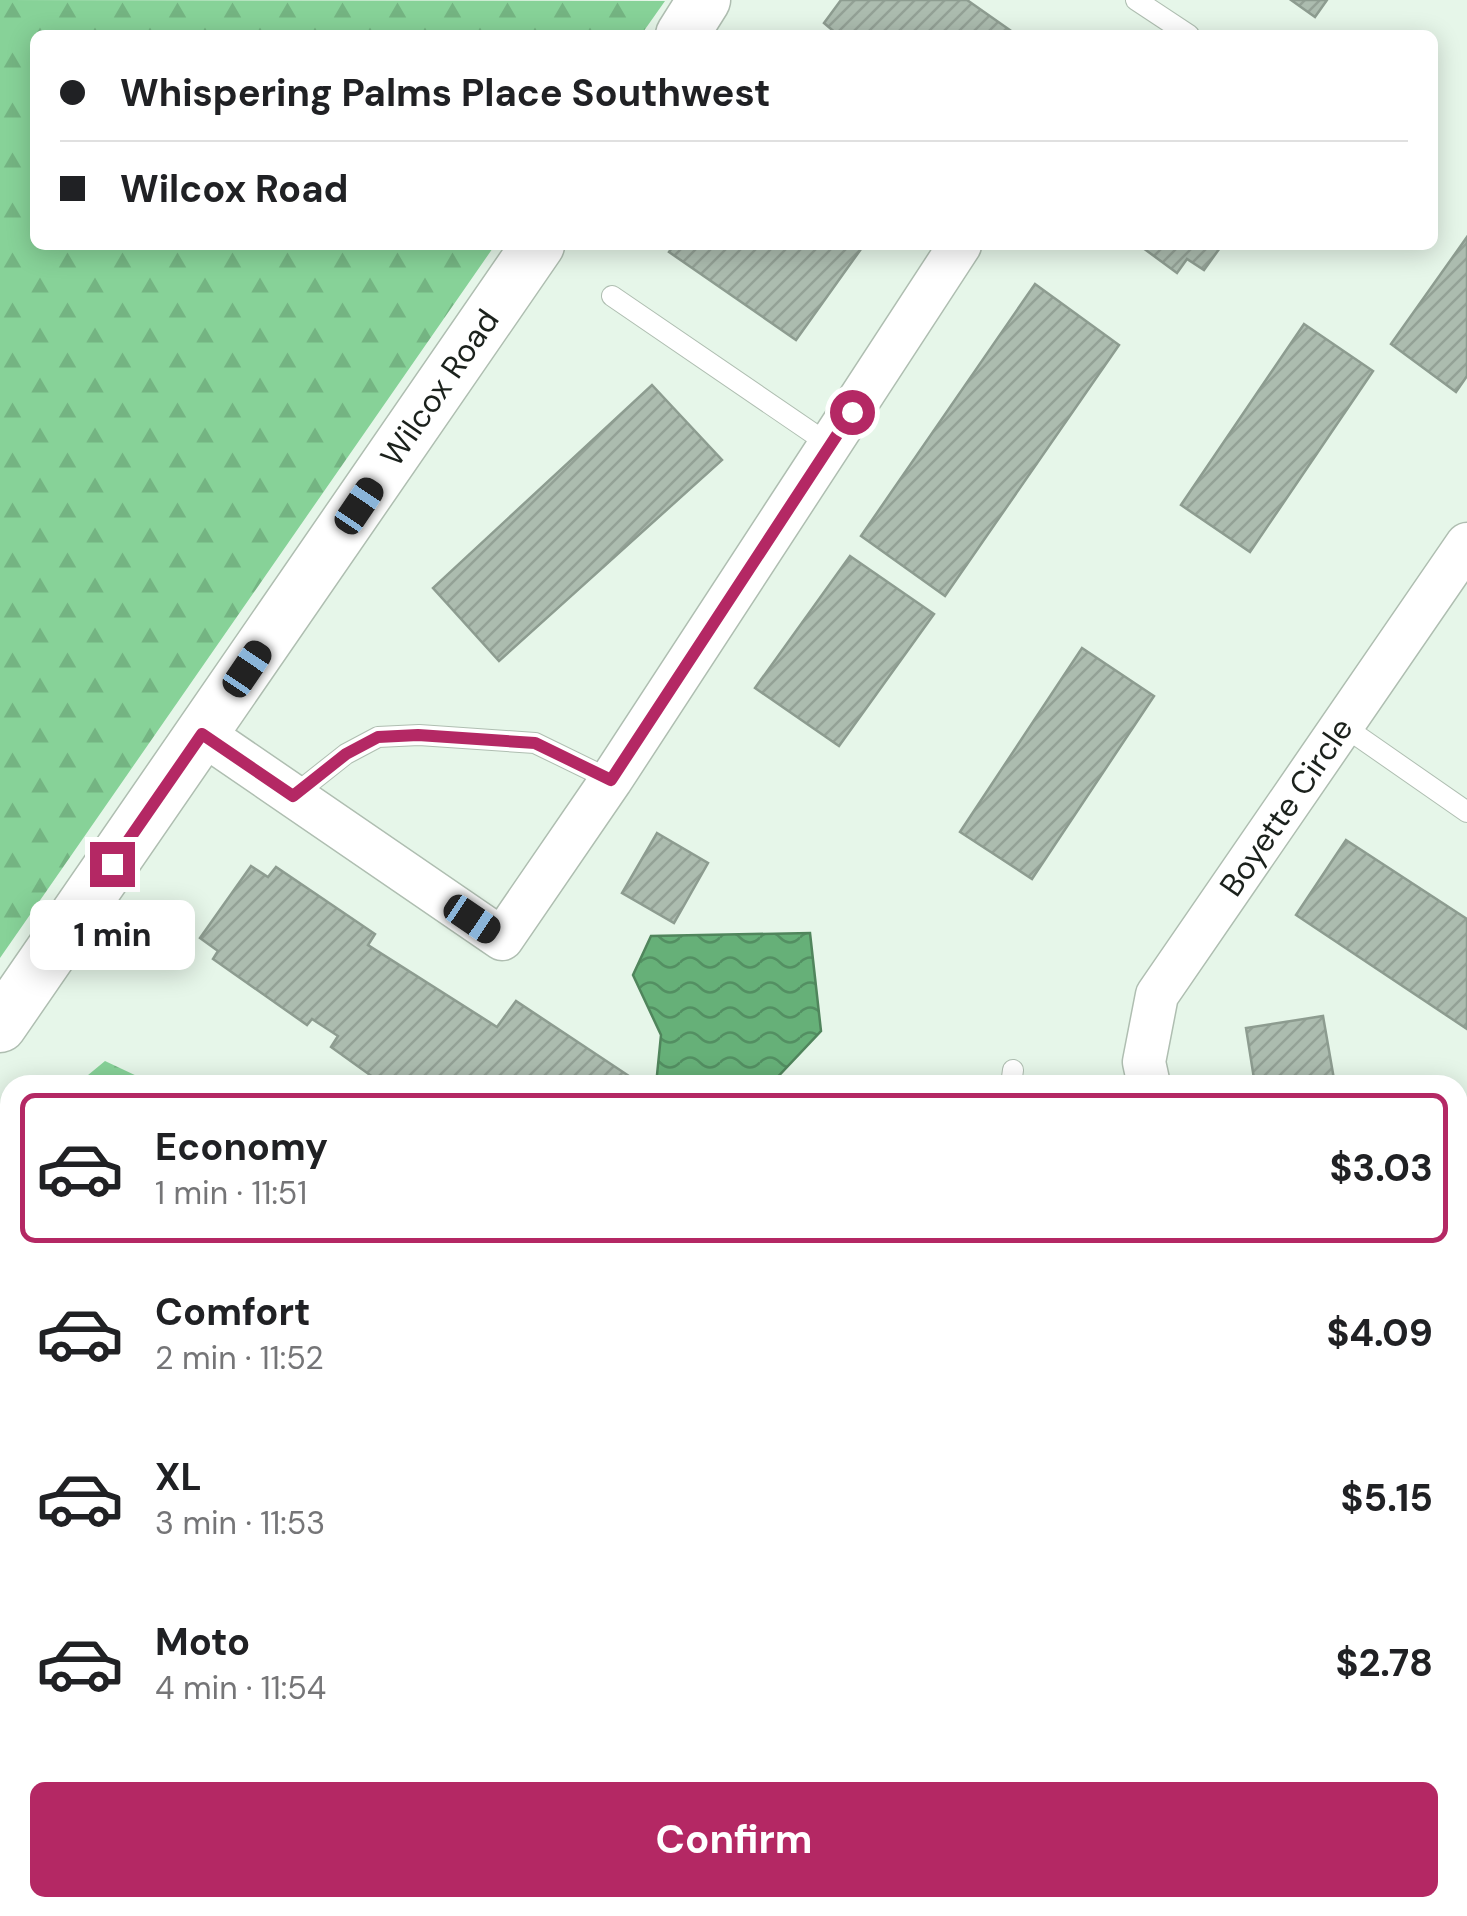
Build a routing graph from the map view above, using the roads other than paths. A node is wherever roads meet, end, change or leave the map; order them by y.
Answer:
1 (1136, 0) edge
2 (1181, 30) edge
3 (535, 250) edge
4 (957, 250) edge
5 (612, 296) dead end
6 (830, 445) junction
7 (1467, 544) edge
8 (1342, 725) junction
9 (202, 734) junction
10 (611, 780) junction
11 (293, 796) junction
12 (1467, 812) edge
13 (0, 1026) edge
14 (1147, 1075) edge

1 - 2 lane
3 - 9 street, Wilcox Road
4 - 6 street
5 - 6 lane
6 - 10 street
7 - 8 street, Boyette Circle
8 - 12 lane
8 - 14 street, Boyette Circle
9 - 11 street
9 - 13 street, Wilcox Road
10 - 11 lane
10 - 11 street

